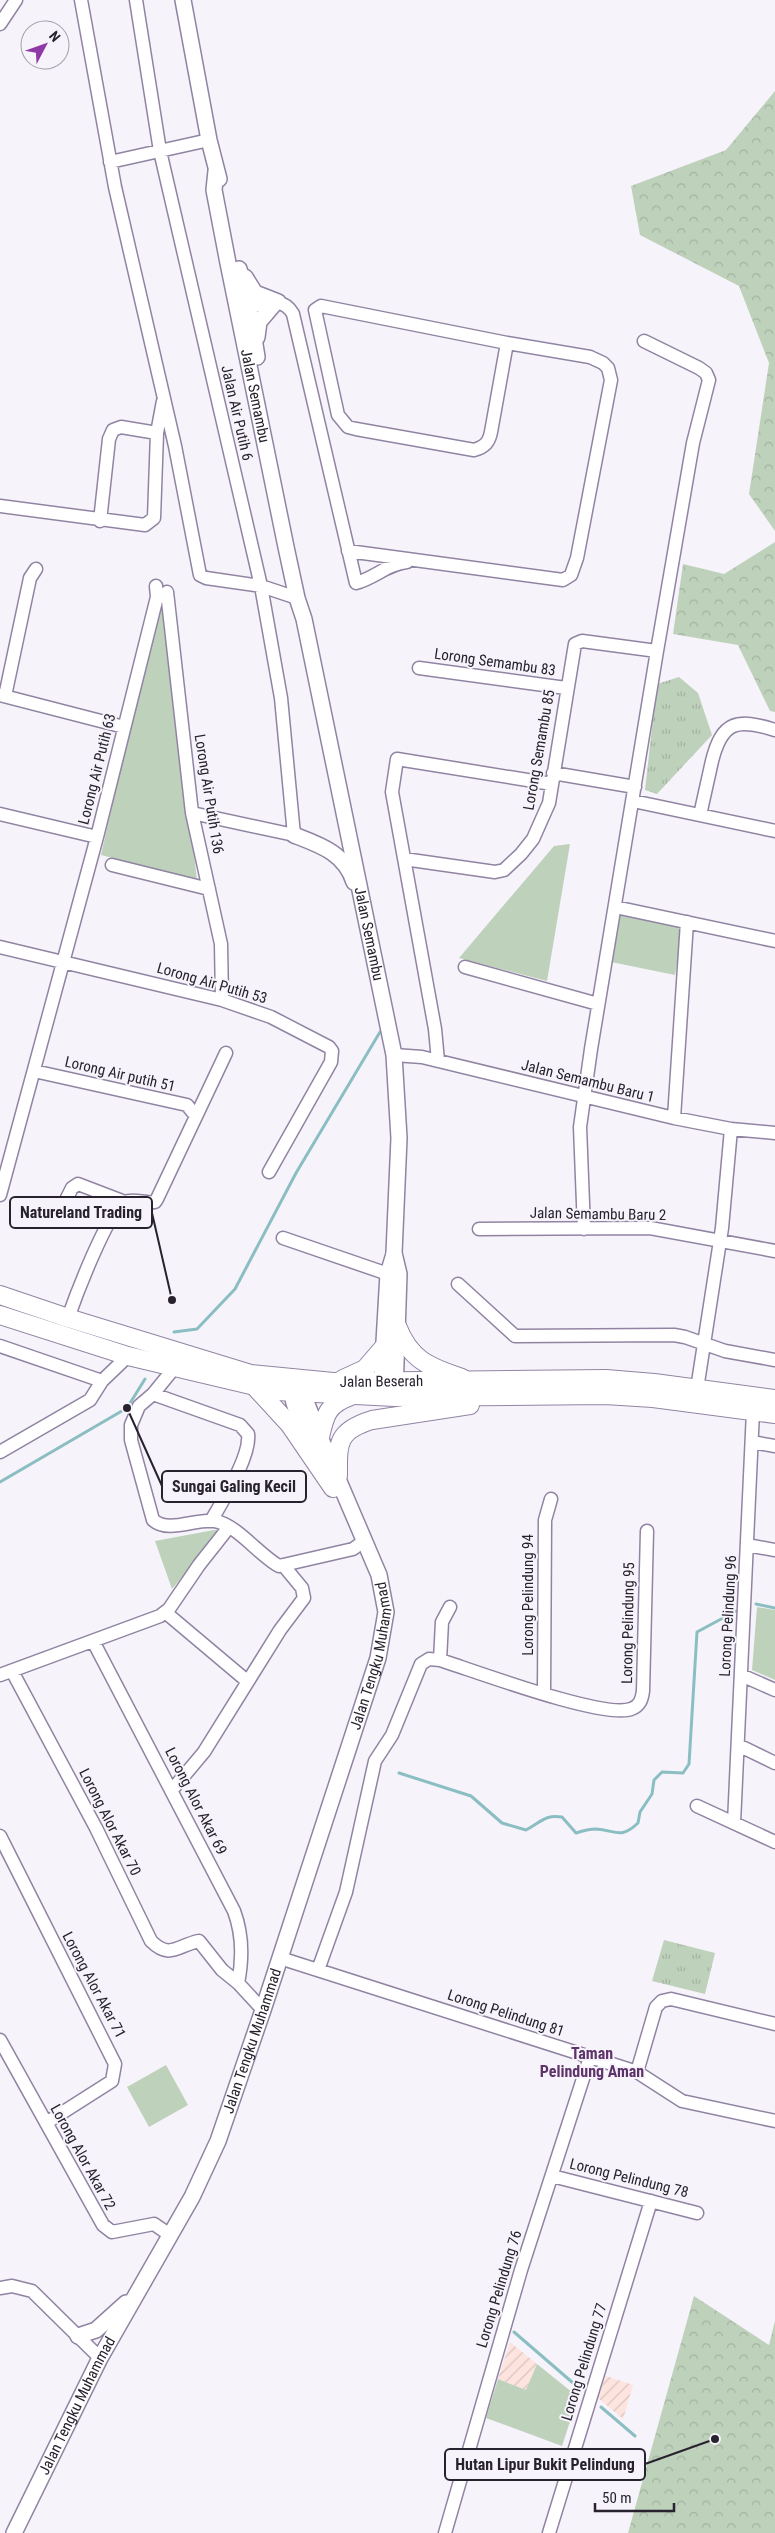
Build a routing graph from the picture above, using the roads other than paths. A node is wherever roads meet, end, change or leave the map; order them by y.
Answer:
1 (16, 0) edge
2 (81, 0) edge
3 (136, 0) edge
4 (183, 0) edge
5 (1, 22) edge
6 (209, 140) junction
7 (160, 151) junction
8 (110, 162) junction
9 (216, 171) junction
10 (237, 263) junction
11 (235, 297) junction
12 (277, 302) junction
13 (249, 307) junction
14 (240, 319) junction
15 (644, 341) dead end
16 (506, 343) junction
17 (256, 351) junction
18 (163, 396) junction
19 (157, 432) junction
20 (0, 506) edge
21 (100, 520) junction
22 (348, 550) junction
23 (412, 561) junction
24 (36, 568) dead end
25 (261, 586) junction
26 (162, 589) joint
27 (297, 598) junction
28 (304, 619) junction
29 (657, 651) junction
30 (419, 668) dead end
31 (566, 688) junction
32 (2, 695) edge
33 (124, 727) junction
34 (775, 730) edge
35 (552, 778) junction
36 (635, 787) junction
37 (633, 801) junction
38 (192, 813) junction
39 (0, 814) edge
40 (700, 815) junction
41 (775, 831) edge
42 (294, 835) junction
43 (97, 837) junction
44 (404, 859) junction
45 (112, 865) dead end
46 (209, 889) junction
47 (614, 907) junction
48 (687, 922) junction
49 (371, 936) junction
50 (775, 941) edge
51 (0, 947) edge
52 (63, 960) junction
53 (465, 967) dead end
54 (222, 1000) junction
55 (598, 1004) junction
56 (226, 1053) dead end
57 (394, 1055) junction
58 (438, 1061) junction
59 (34, 1071) junction
60 (584, 1097) junction
61 (195, 1115) junction
62 (674, 1118) junction
63 (731, 1129) junction
64 (775, 1133) edge
65 (269, 1172) dead end
66 (0, 1195) edge
67 (125, 1202) junction
68 (60, 1212) dead end
69 (479, 1229) dead end
70 (584, 1229) junction
71 (283, 1238) dead end
72 (720, 1240) junction
73 (775, 1251) edge
74 (393, 1274) junction
75 (458, 1284) dead end
76 (0, 1295) edge
77 (0, 1315) edge
78 (68, 1318) junction
79 (397, 1326) junction
80 (704, 1344) junction
81 (0, 1346) edge
82 (384, 1347) junction
83 (128, 1356) junction
84 (775, 1360) edge
85 (175, 1367) junction
86 (102, 1381) junction
87 (333, 1382) junction
88 (472, 1382) junction
89 (297, 1386) junction
90 (256, 1388) junction
91 (388, 1389) junction
92 (697, 1389) junction
93 (153, 1394) junction
94 (605, 1395) junction
95 (352, 1396) junction
96 (775, 1399) edge
97 (753, 1411) junction
98 (775, 1414) edge
99 (320, 1437) junction
100 (752, 1442) junction
101 (775, 1446) edge
102 (0, 1452) edge
103 (335, 1482) junction
104 (551, 1499) dead end
105 (211, 1520) junction
106 (229, 1527) junction
107 (646, 1531) dead end
108 (364, 1541) junction
109 (747, 1545) junction
110 (775, 1550) edge
111 (282, 1565) junction
112 (450, 1607) dead end
113 (165, 1612) junction
114 (93, 1641) junction
115 (440, 1660) junction
116 (6, 1673) edge
117 (741, 1675) junction
118 (247, 1681) junction
119 (775, 1690) edge
120 (544, 1693) junction
121 (738, 1745) junction
122 (775, 1763) edge
123 (172, 1790) junction
124 (697, 1806) dead end
125 (734, 1823) junction
126 (0, 1836) edge
127 (775, 1842) edge
128 (280, 1958) junction
129 (318, 1970) junction
130 (238, 1983) junction
131 (263, 2010) junction
132 (775, 2024) edge
133 (1, 2045) edge
134 (590, 2057) junction
135 (637, 2072) junction
136 (775, 2121) edge
137 (46, 2123) junction
138 (552, 2176) junction
139 (651, 2201) junction
140 (698, 2213) dead end
141 (170, 2235) junction
142 (0, 2288) edge
143 (136, 2293) junction
144 (78, 2336) junction
145 (100, 2358) junction
146 (14, 2533) edge
147 (446, 2533) edge
148 (548, 2533) edge

1 - 5 street
2 - 8 street
3 - 7 street, Jalan Air Putih 6
4 - 6 main road, Jalan Semambu
6 - 7 street
6 - 9 main road, Jalan Semambu
7 - 8 street
7 - 25 street, Jalan Air Putih 6
8 - 18 street
9 - 10 main road, Jalan Semambu
9 - 11 main road, Jalan Semambu
10 - 12 main road
10 - 13 main road, Jalan Semambu
11 - 13 main road
11 - 14 main road, Jalan Semambu
12 - 13 street
12 - 17 main road
12 - 22 street
13 - 14 main road
13 - 17 main road, Jalan Semambu
14 - 27 main road, Jalan Semambu
15 - 29 street
16 - 16 street
16 - 23 street
17 - 28 main road, Jalan Semambu
18 - 19 street
18 - 25 street
19 - 21 street
19 - 21 street
20 - 21 street
22 - 23 street
22 - 23 street
24 - 32 street
25 - 27 street
25 - 42 street, Jalan Air Putih 6
26 - 33 street, Lorong Air Putih 63
26 - 38 street, Lorong Air Putih 136
27 - 28 main road, Jalan Semambu
28 - 49 main road, Jalan Semambu
29 - 31 street, Lorong Semambu 85
29 - 36 street
30 - 31 street, Lorong Semambu 83
31 - 35 street, Lorong Semambu 85
32 - 33 street
33 - 43 street, Lorong Air Putih 63
34 - 40 street
35 - 36 street
35 - 44 street, Lorong Semambu 85
35 - 44 street
36 - 37 street
37 - 40 street
37 - 47 street
38 - 42 street
38 - 46 street, Lorong Air Putih 136
39 - 43 street
40 - 41 street
42 - 49 main road
43 - 52 street, Lorong Air Putih 63
44 - 58 street
45 - 46 street
46 - 54 street, Lorong Air Putih 136
47 - 48 street
47 - 55 street
48 - 50 street
48 - 62 street
49 - 57 main road, Jalan Semambu
51 - 52 street, Lorong Air Putih 53
52 - 54 street, Lorong Air Putih 53
52 - 59 street, Lorong Air Putih 63
53 - 55 street
54 - 65 street, Lorong Air Putih 53
55 - 60 street
56 - 61 street
57 - 58 street, Jalan Semambu Baru 1
57 - 74 main road, Jalan Semambu
58 - 60 street, Jalan Semambu Baru 1
59 - 61 street, Lorong Air putih 51
59 - 66 street, Lorong Air Putih 63
60 - 62 street, Jalan Semambu Baru 1
60 - 70 street
61 - 67 street
62 - 63 street, Jalan Semambu Baru 1
63 - 64 street, Jalan Semambu Baru 1
63 - 72 street
67 - 68 street
67 - 78 street
69 - 70 street, Jalan Semambu Baru 2
70 - 72 street, Jalan Semambu Baru 2
71 - 74 street
72 - 73 street, Jalan Semambu Baru 2
72 - 80 street
74 - 79 main road, Jalan Semambu
74 - 82 main road, Jalan Semambu
75 - 80 street
76 - 78 highway, Jalan Beserah
77 - 83 highway, Jalan Beserah
78 - 89 highway, Jalan Beserah
79 - 88 highway
79 - 91 main road, Jalan Semambu
80 - 84 street
80 - 92 street
81 - 86 street
82 - 87 highway
82 - 91 main road, Jalan Semambu
83 - 85 highway, Jalan Beserah
83 - 86 street
85 - 90 highway, Jalan Beserah
85 - 93 street
86 - 102 street
87 - 89 highway, Jalan Beserah
87 - 91 highway, Jalan Beserah
88 - 91 highway, Jalan Beserah
88 - 92 highway, Jalan Beserah
89 - 90 highway, Jalan Beserah
89 - 95 highway, Jalan Beserah
89 - 99 main road, Jalan Tengku Muhammad
89 - 103 main road, Jalan Tengku Muhammad
90 - 103 highway
91 - 94 highway, Jalan Beserah
91 - 95 highway, Jalan Beserah
92 - 96 highway, Jalan Beserah
93 - 105 street
93 - 105 street
94 - 97 highway, Jalan Beserah
94 - 103 highway
95 - 99 highway
97 - 98 highway, Jalan Beserah
97 - 100 street, Lorong Pelindung 96
99 - 103 main road, Jalan Tengku Muhammad
100 - 101 street
100 - 109 street, Lorong Pelindung 96
103 - 108 main road, Jalan Tengku Muhammad
104 - 120 street, Lorong Pelindung 94
105 - 106 street
106 - 111 street
106 - 113 street
107 - 120 street, Lorong Pelindung 95
108 - 111 street
108 - 128 main road, Jalan Tengku Muhammad
109 - 110 street
109 - 117 street, Lorong Pelindung 96
111 - 118 street
112 - 115 street
113 - 114 street
113 - 118 street
114 - 116 street
114 - 123 street, Lorong Alor Akar 69
115 - 120 street
115 - 129 street
116 - 130 street, Lorong Alor Akar 70
117 - 119 street
117 - 121 street, Lorong Pelindung 96
118 - 123 street
121 - 122 street
121 - 125 street, Lorong Pelindung 96
123 - 130 street, Lorong Alor Akar 69
124 - 125 street
125 - 127 street
126 - 137 street, Lorong Alor Akar 71
128 - 129 street, Lorong Pelindung 81
128 - 131 main road, Jalan Tengku Muhammad
129 - 134 street, Lorong Pelindung 81
130 - 131 street
131 - 141 main road, Jalan Tengku Muhammad
132 - 135 street
133 - 137 street, Lorong Alor Akar 72
134 - 135 street, Lorong Pelindung 81
134 - 138 street, Lorong Pelindung 76
135 - 136 street, Lorong Pelindung 81
137 - 141 street, Lorong Alor Akar 72
138 - 139 street, Lorong Pelindung 78
138 - 147 street, Lorong Pelindung 76
139 - 140 street, Lorong Pelindung 78
139 - 148 street, Lorong Pelindung 77
141 - 143 main road, Jalan Tengku Muhammad
142 - 144 street
143 - 144 main road
143 - 145 main road, Jalan Tengku Muhammad
144 - 145 street
145 - 146 main road, Jalan Tengku Muhammad

